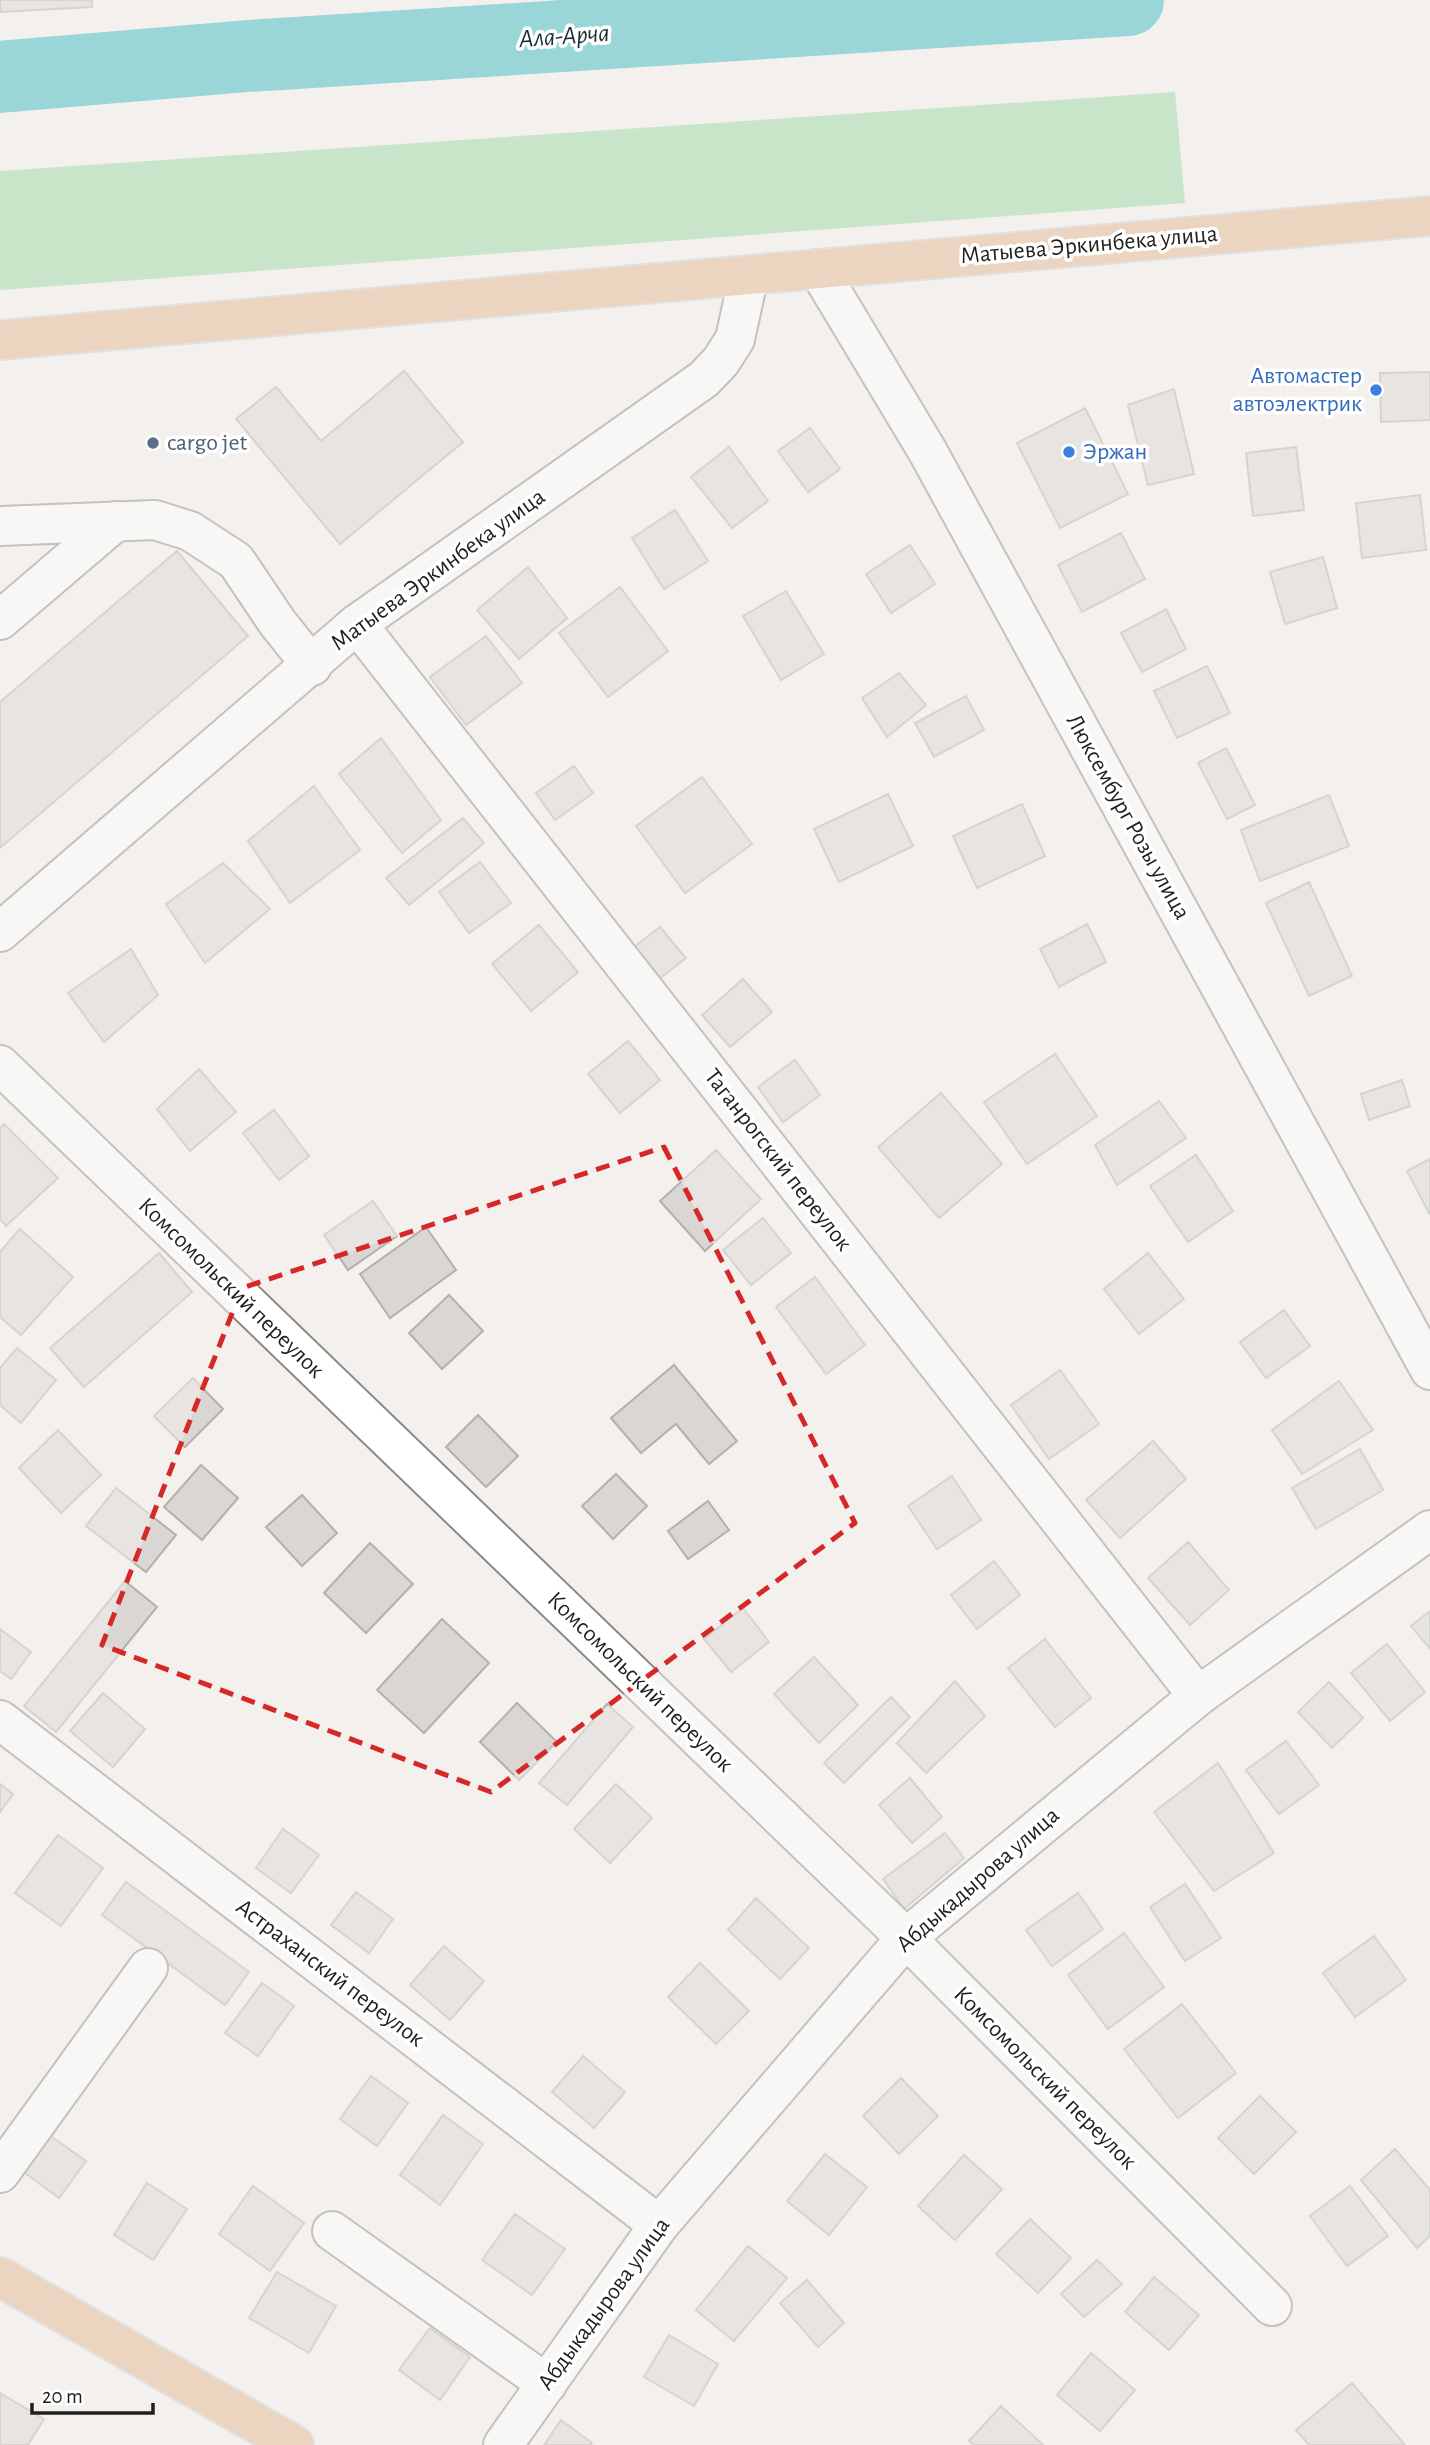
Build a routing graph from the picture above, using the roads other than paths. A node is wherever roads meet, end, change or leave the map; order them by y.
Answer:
1 (1430, 216) edge
2 (818, 269) junction
3 (749, 275) junction
4 (0, 340) edge
5 (116, 521) junction
6 (0, 526) edge
7 (0, 620) edge
8 (357, 624) junction
9 (312, 666) junction
10 (0, 932) edge
11 (0, 1065) edge
12 (1430, 1370) edge
13 (1430, 1530) edge
14 (1198, 1696) junction
15 (0, 1720) edge
16 (906, 1938) junction
17 (148, 1968) dead end
18 (0, 2173) edge
19 (659, 2225) junction
20 (332, 2231) dead end
21 (0, 2277) edge
22 (1272, 2306) dead end
23 (547, 2384) junction
24 (294, 2445) edge
25 (503, 2445) edge

1 - 2 main road, Матыева Эркинбека улица
2 - 3 main road, Матыева Эркинбека улица
2 - 12 street, Люксембург Розы улица
3 - 4 main road, Матыева Эркинбека улица
3 - 8 street, Матыева Эркинбека улица
5 - 6 street
5 - 7 street
5 - 9 street
8 - 9 street, Матыева Эркинбека улица
8 - 14 street, Таганрогский переулок
9 - 10 street, Матыева Эркинбека улица
11 - 16 street, Комсомольский переулок
13 - 14 street, Абдыкадырова улица
14 - 16 street, Абдыкадырова улица
15 - 19 street, Астраханский переулок
16 - 19 street, Абдыкадырова улица
16 - 22 street, Комсомольский переулок
17 - 18 street
19 - 23 street, Абдыкадырова улица
20 - 23 street
21 - 24 main road
23 - 25 street, Абдыкадырова улица

